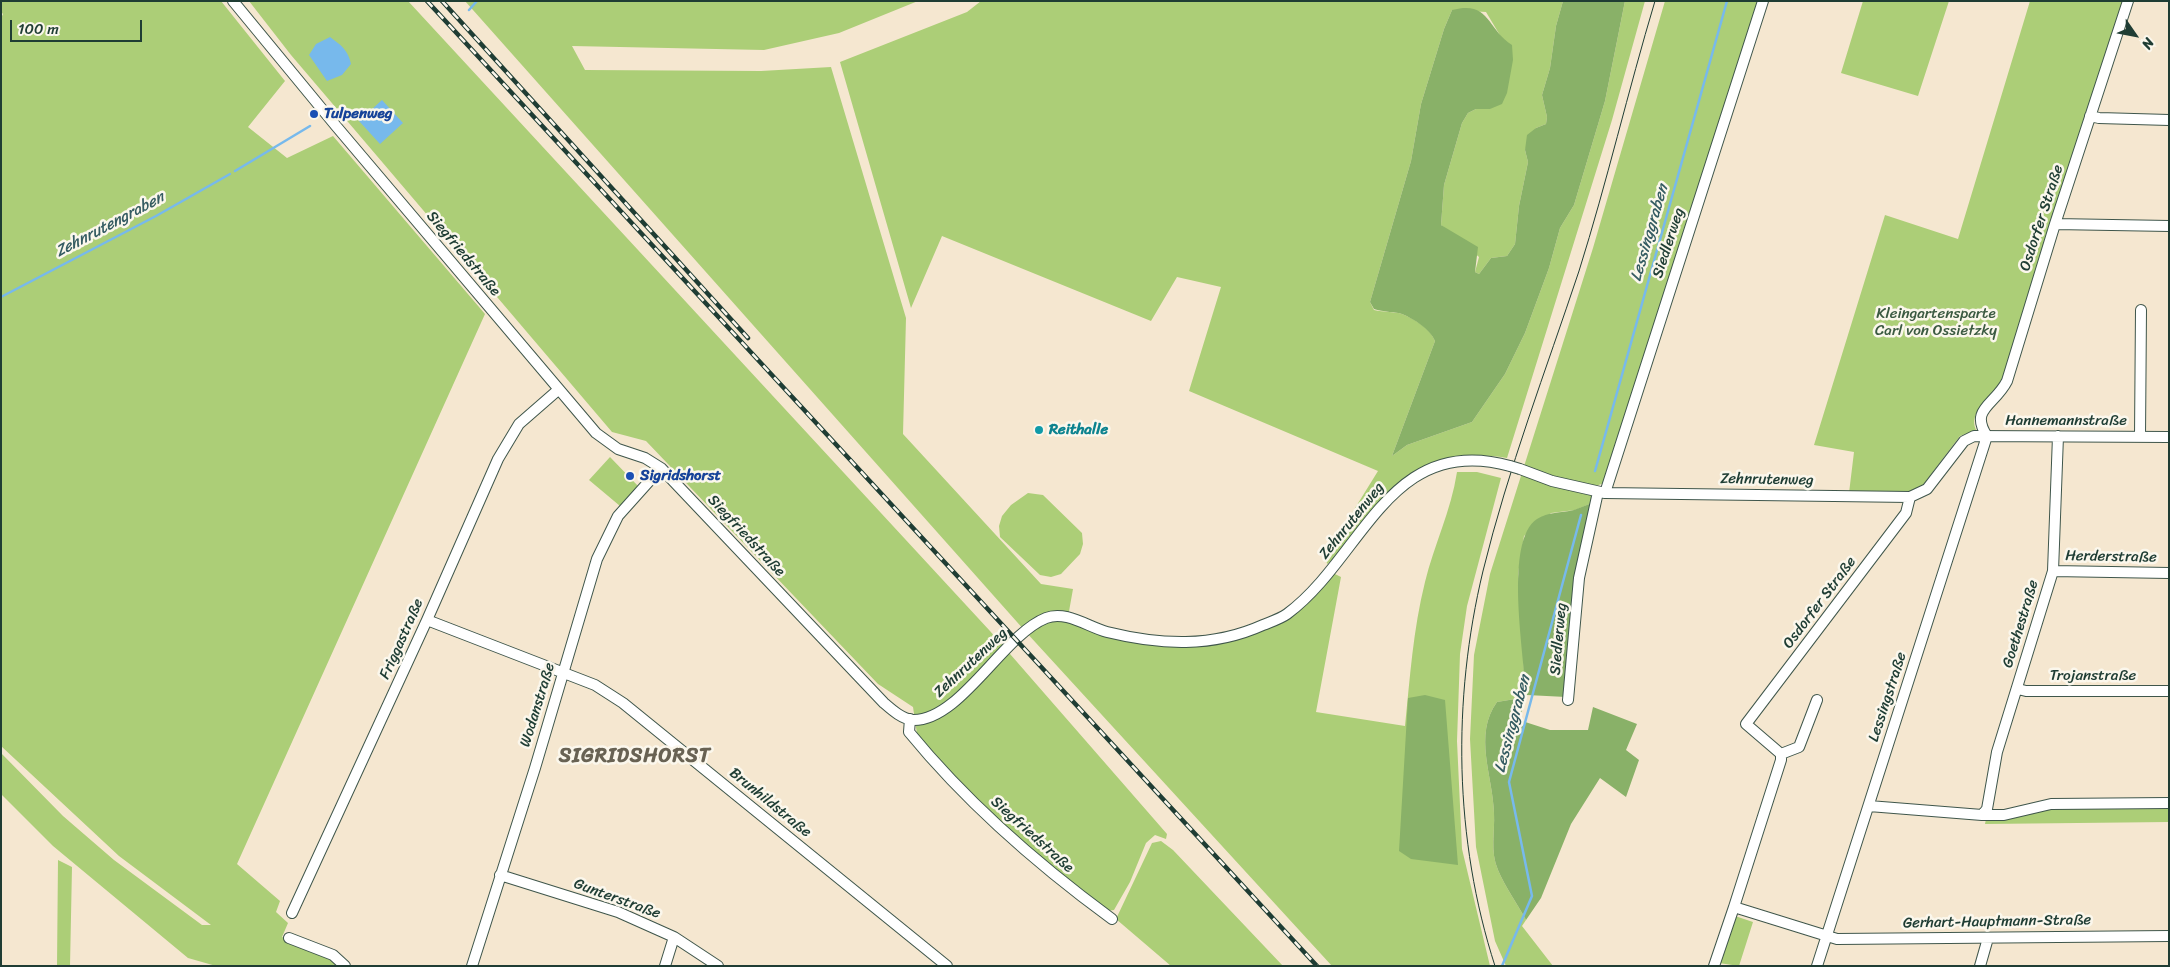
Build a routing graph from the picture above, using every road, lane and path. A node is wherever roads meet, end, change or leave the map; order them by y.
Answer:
1 (233, 1) edge
2 (1763, 1) edge
3 (2128, 1) edge
4 (2090, 116) junction
5 (2169, 120) edge
6 (2055, 224) junction
7 (2169, 226) edge
8 (2141, 310) dead end
9 (558, 390) junction
10 (1987, 436) junction
11 (2058, 436) junction
12 (2140, 436) junction
13 (2169, 437) edge
14 (660, 468) junction
15 (1601, 493) junction
16 (1910, 497) junction
17 (2053, 571) junction
18 (2169, 572) edge
19 (427, 620) junction
20 (563, 673) junction
21 (2018, 688) junction
22 (2169, 691) edge
23 (1568, 700) dead end
24 (1817, 700) dead end
25 (910, 719) junction
26 (1781, 754) junction
27 (2169, 803) edge
28 (1869, 806) junction
29 (1982, 815) junction
30 (500, 875) junction
31 (1734, 907) junction
32 (292, 914) dead end
33 (1112, 919) dead end
34 (674, 936) junction
35 (1826, 936) junction
36 (2169, 936) edge
37 (289, 938) dead end
38 (1988, 938) junction
39 (345, 966) edge
40 (472, 966) edge
41 (665, 966) edge
42 (718, 966) edge
43 (947, 966) edge
44 (1714, 966) edge
45 (1817, 966) edge
46 (1980, 966) edge

1 - 9 street, Siegfriedstraße
2 - 15 street, Siedlerweg
3 - 4 street, Osdorfer Straße
4 - 5 street
4 - 6 street, Osdorfer Straße
6 - 7 street
6 - 10 street, Osdorfer Straße
8 - 12 street
9 - 14 street, Siegfriedstraße
9 - 19 street, Friggastraße
10 - 11 street, Hannemannstraße
10 - 16 street, Hannemannstraße
10 - 28 street, Lessingstraße
11 - 12 street, Hannemannstraße
11 - 17 street, Goethestraße
12 - 13 street, Hannemannstraße
14 - 20 street, Wodanstraße
14 - 25 street, Siegfriedstraße
15 - 16 street, Zehnrutenweg
15 - 23 street, Siedlerweg
15 - 25 street, Zehnrutenweg, bridge
16 - 26 street, Osdorfer Straße
17 - 18 street, Herderstraße
17 - 21 street, Goethestraße
19 - 20 street, Brunhildstraße
19 - 32 street, Friggastraße
20 - 30 street, Wodanstraße
20 - 43 street, Brunhildstraße
21 - 22 street, Trojanstraße
21 - 29 street, Goethestraße
24 - 26 street
25 - 33 street, Siegfriedstraße
26 - 31 street
27 - 29 street
28 - 29 street
28 - 35 street, Lessingstraße
30 - 34 street, Gunterstraße
30 - 40 street, Wodanstraße
31 - 35 street, Gerhart-Hauptmann-Straße
31 - 44 street
34 - 41 street
34 - 42 street, Gunterstraße
35 - 38 street, Gerhart-Hauptmann-Straße
35 - 45 street, Lessingstraße
36 - 38 street, Gerhart-Hauptmann-Straße
37 - 39 street
38 - 46 street

